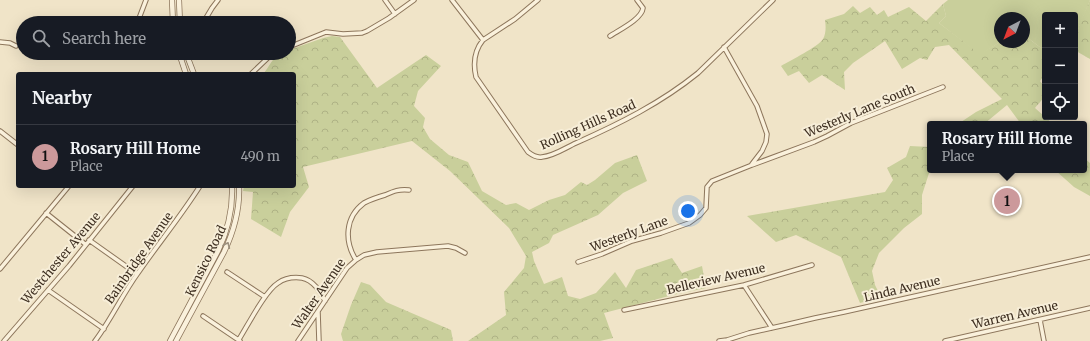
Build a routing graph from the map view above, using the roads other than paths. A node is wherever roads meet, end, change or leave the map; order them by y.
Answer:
1 (146, 0) edge
2 (172, 0) edge
3 (179, 0) edge
4 (218, 0) edge
5 (385, 0) edge
6 (414, 0) edge
7 (452, 0) edge
8 (538, 0) edge
9 (637, 0) edge
10 (773, 0) edge
11 (395, 14) junction
12 (140, 16) edge
13 (173, 16) edge
14 (180, 16) edge
15 (207, 16) edge
16 (610, 36) dead end
17 (483, 40) junction
18 (0, 42) edge
19 (296, 44) edge
20 (16, 46) dead end
21 (724, 47) junction
22 (181, 60) edge
23 (189, 60) edge
24 (266, 60) edge
25 (185, 72) edge
26 (193, 72) edge
27 (253, 72) edge
28 (943, 87) dead end
29 (0, 131) edge
30 (16, 143) edge
31 (785, 153) joint
32 (752, 165) junction
33 (66, 188) edge
34 (131, 188) edge
35 (199, 188) edge
36 (232, 188) edge
37 (239, 188) edge
38 (409, 190) dead end
39 (46, 213) junction
40 (89, 240) junction
41 (85, 244) junction
42 (465, 253) dead end
43 (1090, 257) edge
44 (356, 260) junction
45 (578, 262) dead end
46 (812, 265) dead end
47 (0, 269) edge
48 (227, 272) dead end
49 (137, 274) junction
50 (744, 285) junction
51 (48, 290) junction
52 (265, 297) junction
53 (325, 301) junction
54 (1090, 308) edge
55 (624, 310) dead end
56 (318, 311) junction
57 (203, 316) dead end
58 (1040, 320) junction
59 (772, 328) junction
60 (104, 329) junction
61 (727, 340) edge
62 (5, 341) edge
63 (95, 341) edge
64 (170, 341) edge
65 (176, 341) edge
66 (239, 341) edge
67 (298, 341) edge
68 (320, 341) edge
69 (719, 341) edge
70 (945, 341) edge
71 (1044, 341) edge

1 - 12 street
2 - 13 street
3 - 14 street
4 - 15 street
5 - 11 street
6 - 11 street
7 - 17 street
8 - 17 street
9 - 16 street
10 - 21 street, Rolling Hills Road
11 - 19 street
17 - 21 street, Rolling Hills Road
18 - 20 street
21 - 32 street
22 - 25 street
23 - 26 street
24 - 27 street
28 - 31 street, Westerly Lane South
29 - 30 street
31 - 32 street, Westerly Lane
32 - 45 street, Westerly Lane
33 - 39 street
34 - 40 street, Westchester Avenue
35 - 49 street, Bainbridge Avenue
36 - 64 street, Kensico Road
65 -> 37 street, Kensico Road
38 - 44 street
39 - 41 street
39 - 47 street
40 - 41 street, Westchester Avenue
40 - 49 street
41 - 51 street, Westchester Avenue
42 - 44 street
43 - 59 street, Linda Avenue
44 - 53 street, Walter Avenue
46 - 50 street, Belleview Avenue
48 - 52 street
49 - 60 street, Bainbridge Avenue
50 - 55 street, Belleview Avenue
50 - 59 street
51 - 60 street
51 - 62 street, Westchester Avenue
52 - 53 street
52 - 66 street
53 - 56 street, Walter Avenue
54 - 58 street, Warren Avenue
56 - 67 street, Walter Avenue
56 - 68 street
57 - 66 street
58 - 70 street, Warren Avenue
58 - 71 street
59 - 61 street, Linda Avenue
60 - 63 street, Bainbridge Avenue
61 - 69 street, Linda Avenue

